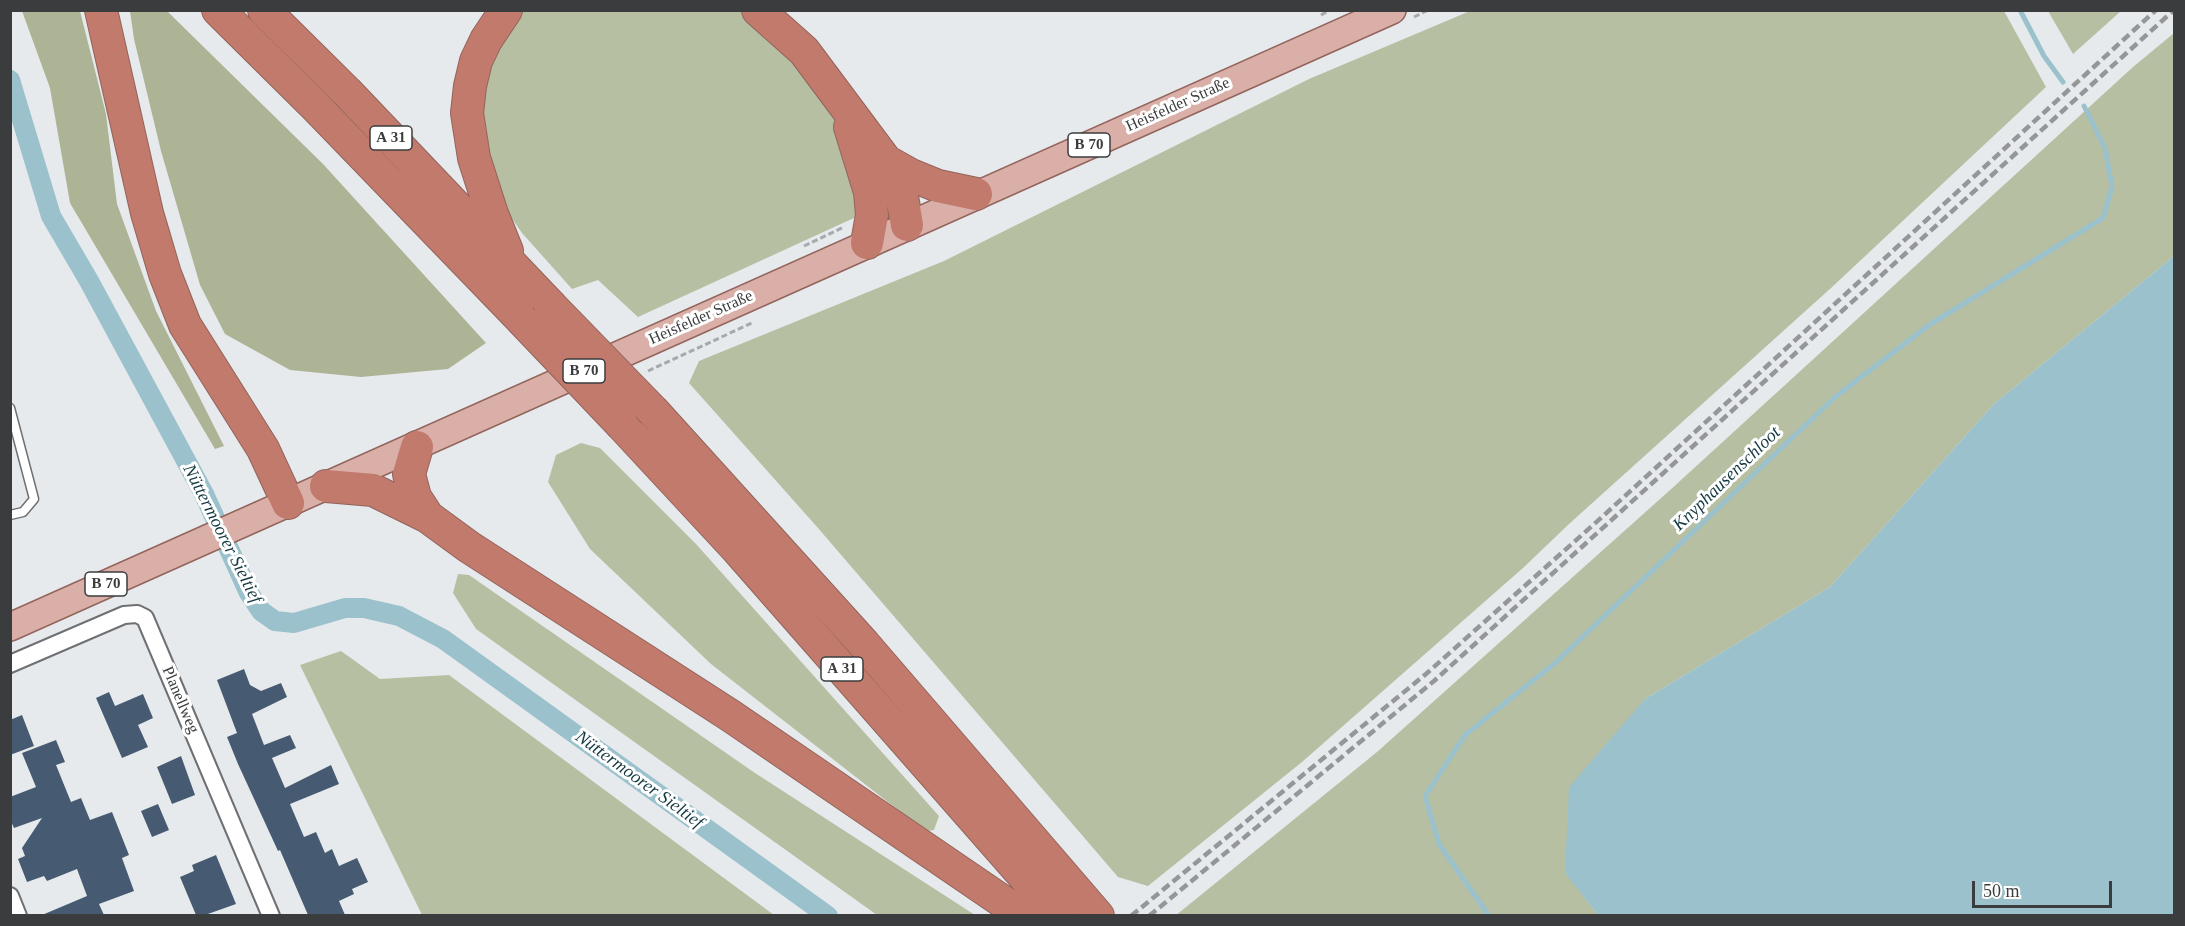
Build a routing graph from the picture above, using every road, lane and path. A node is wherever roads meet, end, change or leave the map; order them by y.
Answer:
1 (101, 10) edge
2 (218, 10) edge
3 (264, 10) edge
4 (506, 10) edge
5 (758, 10) edge
6 (1392, 10) edge
7 (839, 98) junction
8 (885, 161) junction
9 (976, 194) junction
10 (907, 225) junction
11 (867, 243) junction
12 (515, 268) junction
13 (10, 408) edge
14 (417, 447) junction
15 (326, 486) junction
16 (288, 503) junction
17 (10, 515) edge
18 (428, 517) junction
19 (10, 627) edge
20 (10, 664) edge
21 (10, 896) edge
22 (1097, 914) edge
23 (18, 915) edge
24 (271, 915) edge
25 (1023, 915) edge
26 (1059, 915) edge

1 - 16 highway
2 - 26 highway, A 31, bridge
3 - 12 highway, A 31
4 - 12 highway
5 - 7 highway
6 - 9 main road, Heisfelder Straße / B 70
7 - 8 highway
7 - 11 highway
8 - 9 highway
8 - 10 highway
9 - 10 main road, Heisfelder Straße / B 70
10 - 11 main road, Heisfelder Straße / B 70
11 - 14 main road, Heisfelder Straße / B 70
12 - 22 highway, A 31, bridge
13 - 17 lane
14 - 15 main road, Heisfelder Straße / B 70
14 - 18 highway
15 - 16 main road, Heisfelder Straße / B 70
15 - 18 highway
16 - 19 main road, Heisfelder Straße / B 70
18 - 25 highway
20 - 24 street, Planellweg
21 - 23 street

